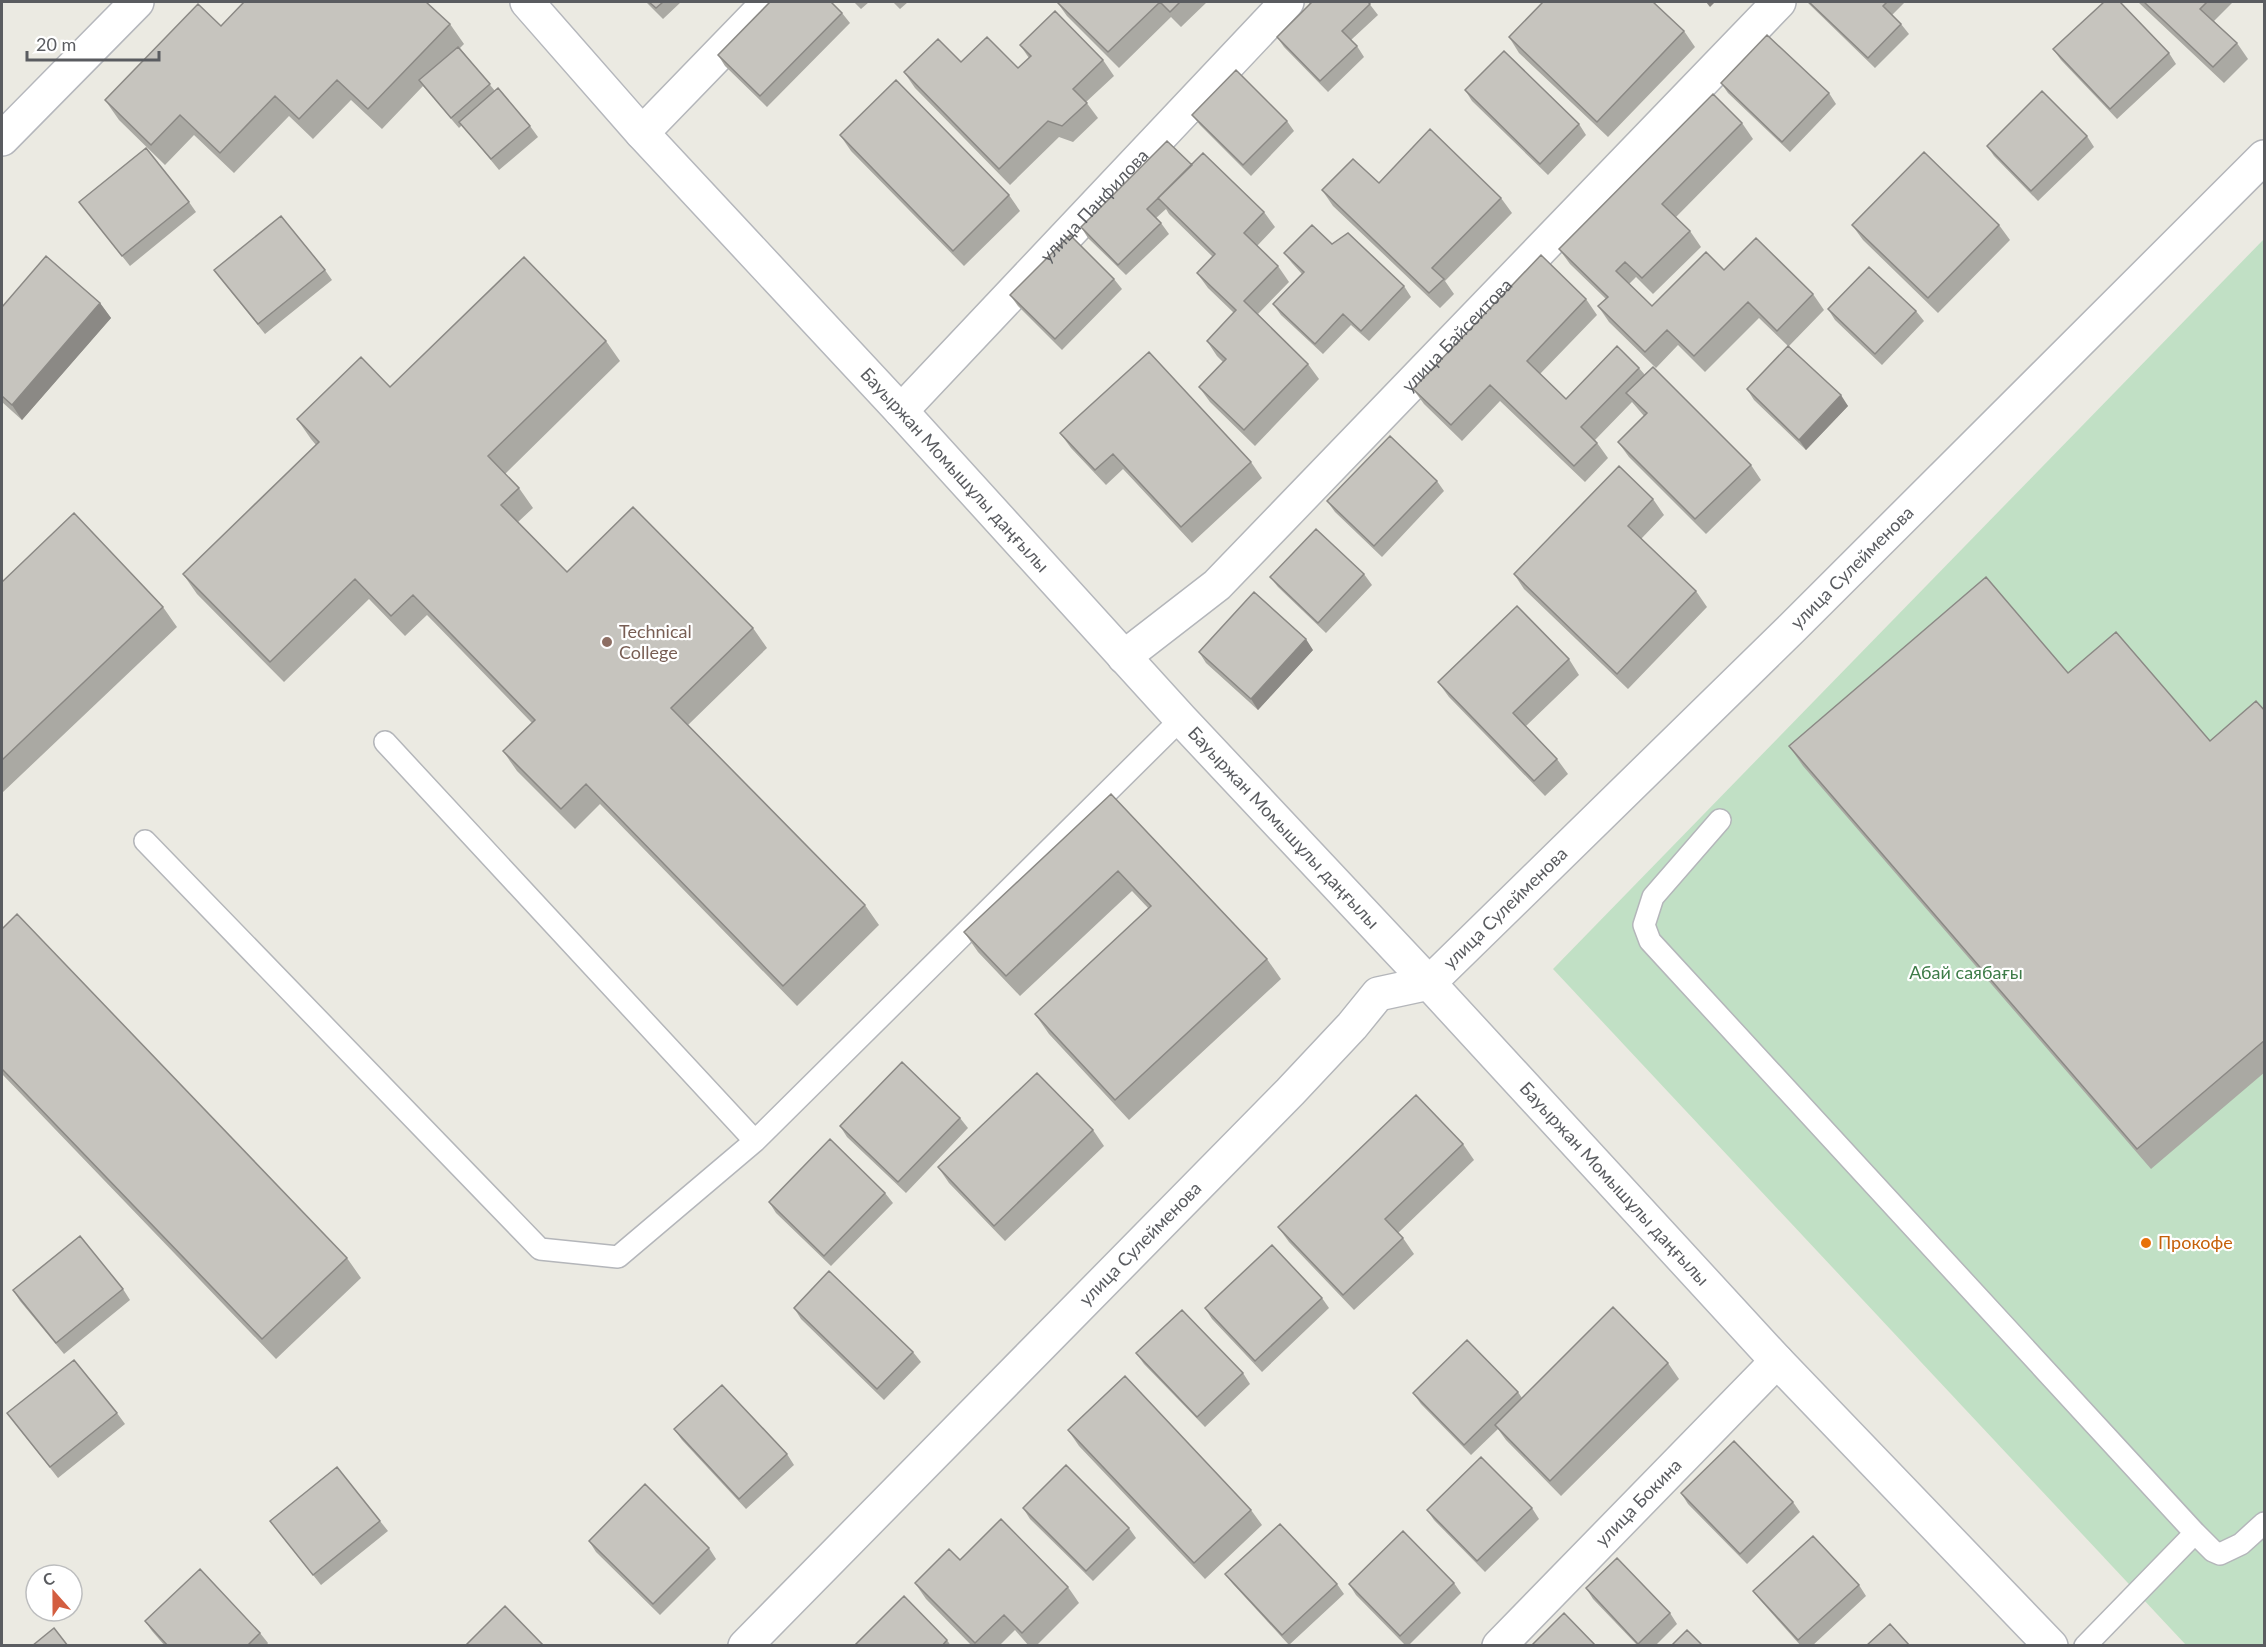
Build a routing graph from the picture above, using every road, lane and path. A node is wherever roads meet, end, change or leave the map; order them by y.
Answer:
1 (137, 2) edge
2 (527, 2) edge
3 (769, 2) edge
4 (1287, 2) edge
5 (1779, 2) edge
6 (642, 133) junction
7 (2, 139) edge
8 (2265, 157) edge
9 (901, 411) junction
10 (1124, 657) junction
11 (1181, 719) junction
12 (385, 742) dead end
13 (1720, 820) dead end
14 (146, 841) dead end
15 (1429, 983) junction
16 (755, 1141) junction
17 (1777, 1361) junction
18 (2265, 1523) edge
19 (2196, 1533) junction
20 (745, 1646) edge
21 (1499, 1646) edge
22 (2051, 1646) edge
23 (2085, 1646) edge

1 - 7 street
2 - 6 street, Бауыржан Момышұлы даңғылы
3 - 6 street
4 - 9 street, улица Панфилова
5 - 10 street, улица Байсеитова
6 - 9 street, Бауыржан Момышұлы даңғылы
8 - 15 street, улица Сулейменова
9 - 10 street, Бауыржан Момышұлы даңғылы
10 - 11 street, Бауыржан Момышұлы даңғылы
11 - 15 street, Бауыржан Момышұлы даңғылы
11 - 16 lane
12 - 16 lane
13 - 19 lane
14 - 16 lane
15 - 17 street, Бауыржан Момышұлы даңғылы
15 - 20 street, улица Сулейменова
17 - 21 street, улица Бокина
17 - 22 street, Бауыржан Момышұлы даңғылы
18 - 19 lane
19 - 23 lane

